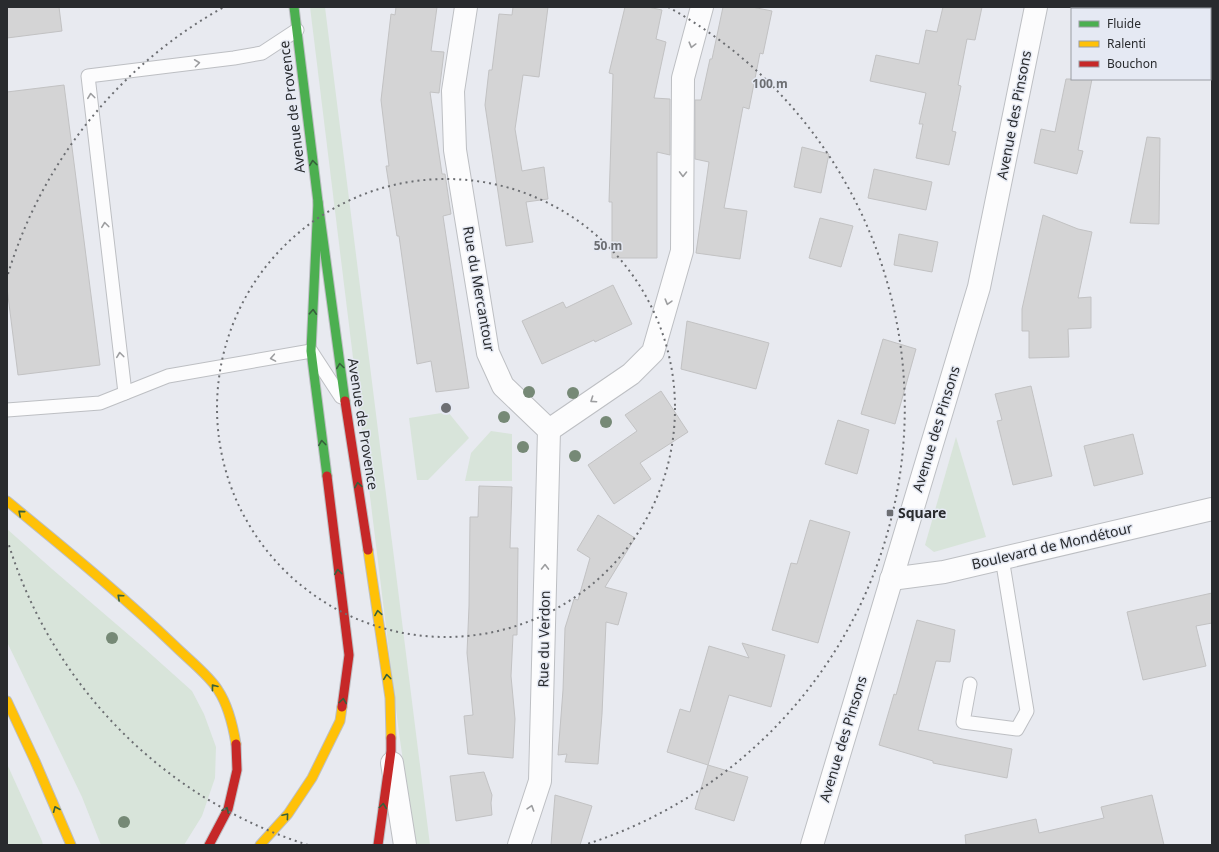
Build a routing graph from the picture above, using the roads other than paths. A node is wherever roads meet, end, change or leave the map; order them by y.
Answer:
1 (294, 7) edge
2 (466, 7) edge
3 (702, 7) edge
4 (1036, 7) edge
5 (297, 30) junction
6 (318, 202) junction
7 (311, 351) junction
8 (125, 393) junction
9 (345, 404) junction
10 (7, 410) edge
11 (549, 430) junction
12 (7, 501) edge
13 (1212, 509) edge
14 (1002, 558) junction
15 (891, 579) junction
16 (970, 684) dead end
17 (7, 702) edge
18 (391, 751) junction
19 (71, 845) edge
20 (209, 845) edge
21 (260, 845) edge
22 (378, 845) edge
23 (404, 845) edge
24 (519, 845) edge
25 (812, 845) edge

1 - 5 main road, Avenue de Provence
2 - 11 street, Rue du Mercantour
3 -> 11 street
4 - 15 street, Avenue des Pinsons
6 -> 5 main road, Avenue de Provence
8 -> 5 lane
7 -> 6 main road
9 -> 6 main road, Avenue de Provence
7 -> 8 lane
7 - 9 lane
21 -> 7 main road
8 - 10 lane
18 -> 9 main road, Avenue de Provence
24 -> 11 street, Rue du Verdon
20 -> 12 main road
13 - 14 street, Boulevard de Mondétour
14 - 15 street, Boulevard de Mondétour
14 - 16 lane
15 - 25 street, Avenue des Pinsons
19 -> 17 main road
22 -> 18 main road, Avenue de Provence
18 - 23 street

